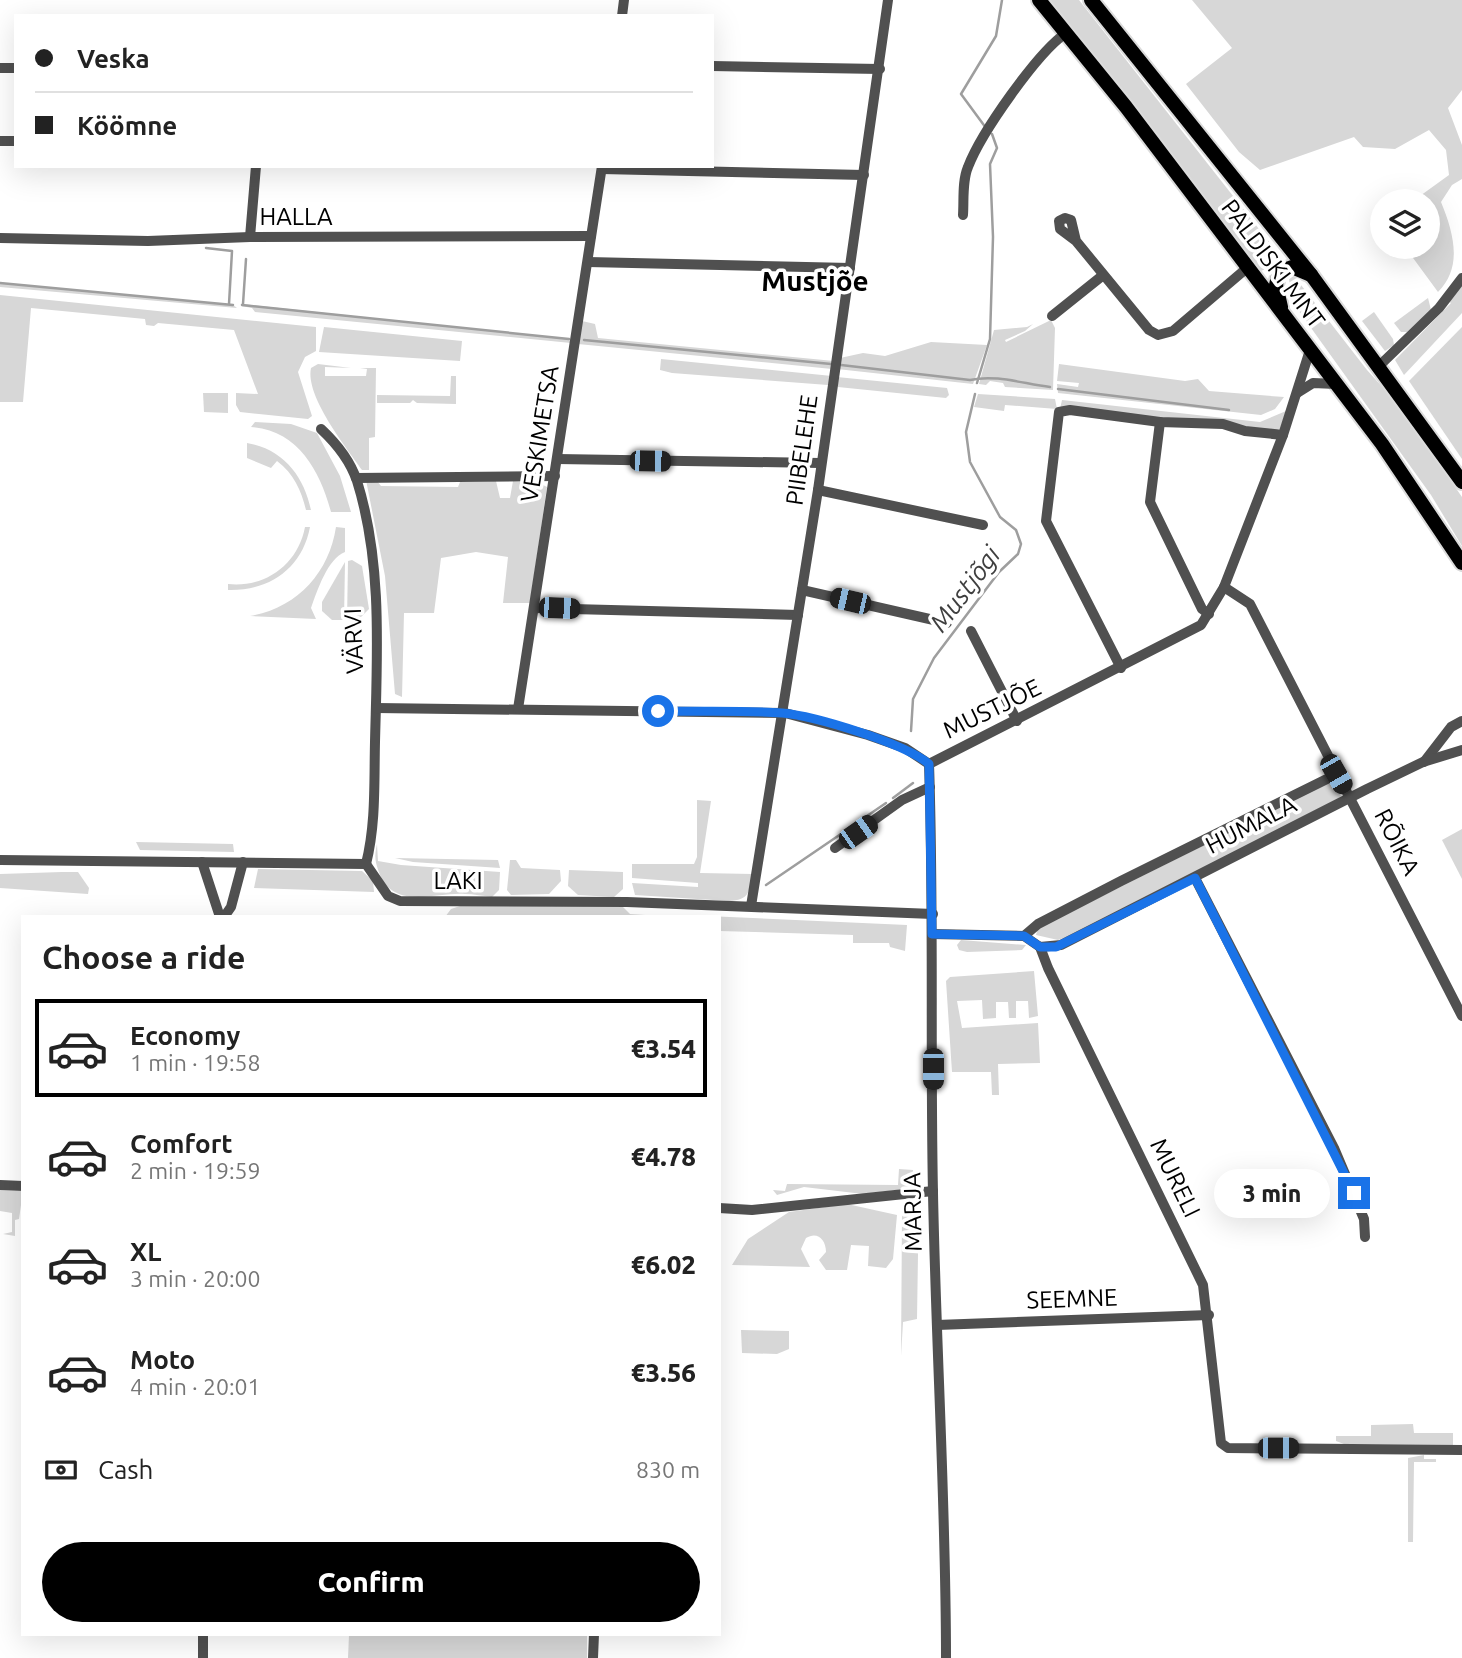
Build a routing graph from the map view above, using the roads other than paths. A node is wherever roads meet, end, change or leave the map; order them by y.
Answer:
1 (888, 0) edge
2 (1039, 0) edge
3 (1091, 0) edge
4 (1066, 33) junction
5 (714, 66) edge
6 (880, 69) junction
7 (256, 168) edge
8 (602, 168) edge
9 (635, 168) edge
10 (864, 175) junction
11 (962, 215) dead end
12 (591, 236) junction
13 (250, 237) junction
14 (0, 238) edge
15 (1076, 241) dead end
16 (588, 262) junction
17 (850, 268) junction
18 (1247, 268) junction
19 (1102, 276) junction
20 (1312, 276) junction
21 (1462, 278) edge
22 (1282, 314) junction
23 (1052, 316) dead end
24 (1310, 350) junction
25 (1379, 366) junction
26 (1336, 384) junction
27 (1297, 393) junction
28 (1160, 422) junction
29 (321, 429) dead end
30 (1283, 435) junction
31 (557, 459) junction
32 (820, 463) junction
33 (555, 476) junction
34 (356, 478) junction
35 (1462, 482) edge
36 (818, 490) junction
37 (983, 525) dead end
38 (1462, 563) edge
39 (1224, 587) junction
40 (802, 590) junction
41 (534, 608) junction
42 (1209, 614) junction
43 (798, 615) junction
44 (947, 622) dead end
45 (971, 631) dead end
46 (1121, 668) junction
47 (376, 708) junction
48 (518, 709) junction
49 (785, 713) junction
50 (1017, 721) junction
51 (1462, 721) edge
52 (1462, 750) edge
53 (1423, 762) junction
54 (929, 764) junction
55 (1336, 774) junction
56 (930, 787) junction
57 (1350, 798) junction
58 (835, 848) dead end
59 (0, 860) edge
60 (201, 862) junction
61 (243, 862) junction
62 (366, 864) junction
63 (1195, 878) junction
64 (751, 906) junction
65 (933, 914) junction
66 (221, 915) edge
67 (224, 915) edge
68 (932, 934) junction
69 (1024, 936) junction
70 (1040, 947) junction
71 (1462, 1016) edge
72 (0, 1185) edge
73 (21, 1186) edge
74 (933, 1191) junction
75 (721, 1208) edge
76 (1364, 1237) dead end
77 (1209, 1315) junction
78 (937, 1325) junction
79 (1462, 1450) edge
80 (204, 1636) edge
81 (594, 1636) edge
82 (203, 1658) edge
83 (593, 1658) edge
84 (946, 1658) edge

1 - 6 street, PIIBELEHE
2 - 4 main road, PALDISKI MNT
3 - 20 main road, PALDISKI MNT
4 - 11 street
4 - 18 main road, PALDISKI MNT
5 - 6 street
6 - 10 street, PIIBELEHE
7 - 13 street
8 - 12 street, VESKIMETSA
9 - 10 street
10 - 17 street, PIIBELEHE
12 - 13 street, HALLA
12 - 16 street, VESKIMETSA
13 - 14 street, HALLA
15 - 19 street
16 - 17 street
16 - 31 street, VESKIMETSA
17 - 32 street, PIIBELEHE
18 - 19 street
18 - 22 main road, PALDISKI MNT
19 - 23 street
20 - 22 main road
20 - 25 main road, PALDISKI MNT
21 - 25 street
22 - 24 main road, PALDISKI MNT
24 - 26 main road, PALDISKI MNT
24 - 27 street, MUSTJÕE
25 - 35 main road, PALDISKI MNT
26 - 27 street
26 - 38 main road, PALDISKI MNT
27 - 30 street, MUSTJÕE
28 - 30 street
28 - 42 street
28 - 46 street
29 - 34 street, VÄRVI
30 - 39 street, MUSTJÕE
31 - 32 street
31 - 33 street, VESKIMETSA
32 - 36 street, PIIBELEHE
33 - 34 street
33 - 41 street, VESKIMETSA
34 - 47 street, VÄRVI
36 - 37 street
36 - 40 street, PIIBELEHE
39 - 42 street, MUSTJÕE
39 - 55 street, RÕIKA
40 - 43 street, PIIBELEHE
40 - 44 street
41 - 43 street
41 - 48 street, VESKIMETSA
42 - 46 street, MUSTJÕE
43 - 49 street, PIIBELEHE
45 - 50 street
46 - 50 street, MUSTJÕE
47 - 48 street, MUSTJÕE
47 - 62 street, VÄRVI
48 - 49 street, MUSTJÕE
49 - 54 street, MUSTJÕE
49 - 64 street, PIIBELEHE
50 - 54 street, MUSTJÕE
51 - 53 street
52 - 53 street, HUMALA
53 - 57 street, HUMALA
54 - 56 street, MARJA
55 - 57 street, RÕIKA
55 - 69 street, HUMALA
56 - 58 street
56 - 65 street, MARJA
57 - 63 street, HUMALA
57 - 71 street, RÕIKA
59 - 60 street
60 - 61 street
60 - 66 street
61 - 62 street
61 - 67 street
62 - 64 street, LAKI
63 - 70 street, HUMALA
63 - 76 street
64 - 65 street, LAKI
65 - 68 street, MARJA
68 - 69 street
68 - 74 street, MARJA
69 - 70 street
70 - 77 street, MURELI
72 - 73 street
74 - 75 street
74 - 78 street, MARJA
77 - 78 street, SEEMNE
77 - 79 street, MURELI
78 - 84 street, MARJA
80 - 82 street
81 - 83 street

